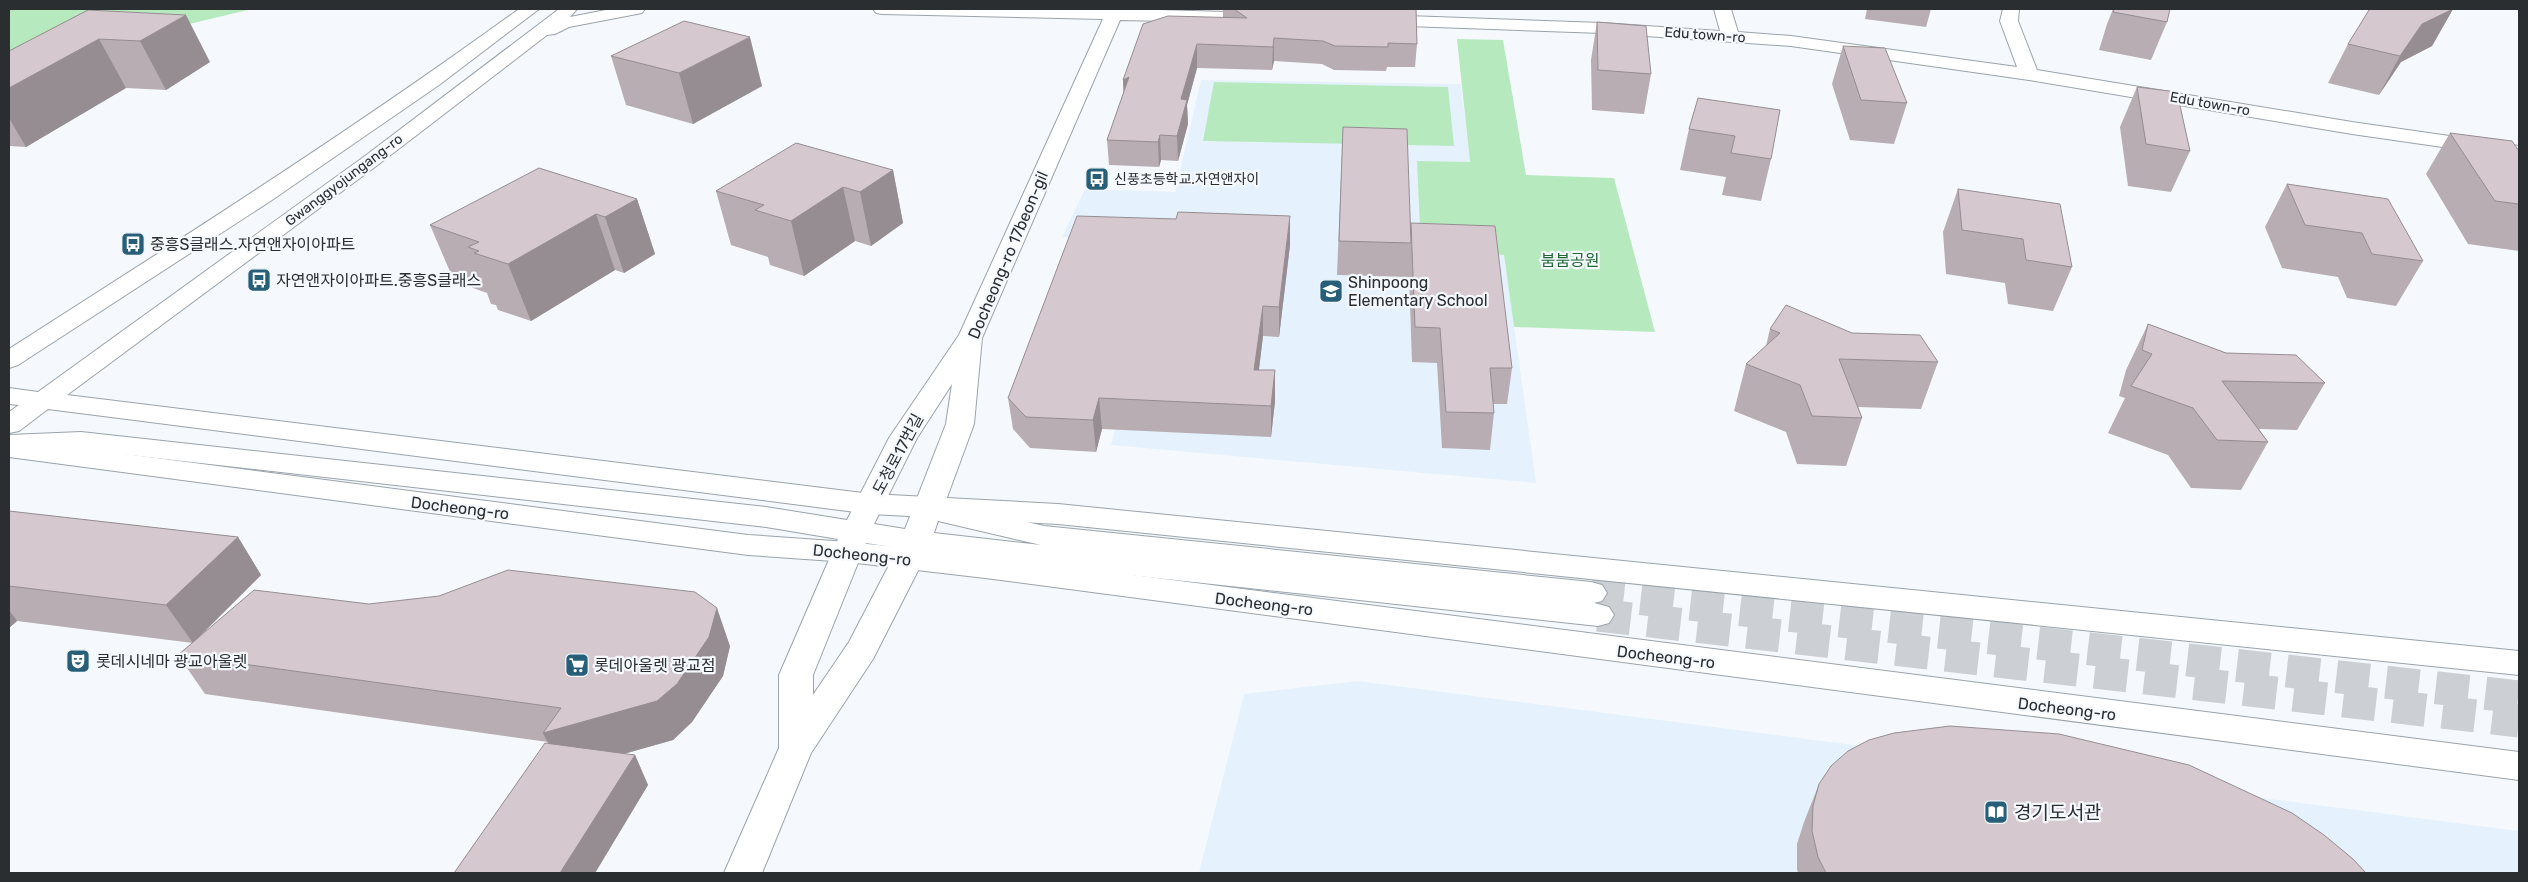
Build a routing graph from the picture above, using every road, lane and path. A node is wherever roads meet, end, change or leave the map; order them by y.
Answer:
1 (530, 9) edge
2 (569, 9) edge
3 (636, 9) edge
4 (882, 9) edge
5 (1723, 9) edge
6 (2011, 9) edge
7 (1114, 12) edge
8 (1282, 18) edge
9 (1361, 20) edge
10 (1730, 37) junction
11 (532, 38) junction
12 (2029, 74) junction
13 (2519, 152) edge
14 (971, 335) junction
15 (9, 360) edge
16 (9, 396) edge
17 (44, 400) junction
18 (9, 425) edge
19 (9, 444) edge
20 (9, 448) edge
21 (871, 504) junction
22 (929, 508) junction
23 (852, 541) junction
24 (912, 550) junction
25 (2519, 663) edge
26 (796, 748) junction
27 (2519, 766) edge
28 (743, 873) edge

1 - 15 main road, Gwanggyojungang-ro
2 - 11 main road, Gwanggyojungang-ro
3 - 11 main road
4 - 7 main road
5 - 10 main road
6 - 12 main road
7 - 8 main road
7 - 14 main road, Docheong-ro 17beon-gil
9 - 10 main road, Edu town-ro
10 - 12 main road, Edu town-ro
11 - 17 main road, Gwanggyojungang-ro
12 - 13 main road, Edu town-ro
14 - 21 main road, 도청로17번길
14 - 22 main road, Docheong-ro 17beon-gil
16 - 17 main road
17 - 18 main road, Gwanggyojungang-ro
17 - 21 main road
19 - 23 main road
20 - 23 main road, Docheong-ro
21 - 22 main road
21 - 23 main road, 도청로17번길
22 - 24 main road, Docheong-ro 17beon-gil
22 - 24 main road
22 - 25 main road
23 - 24 main road
23 - 26 main road, 도청로17번길
24 - 26 main road, Docheong-ro 17beon-gil
24 - 27 main road, Docheong-ro
26 - 28 main road

